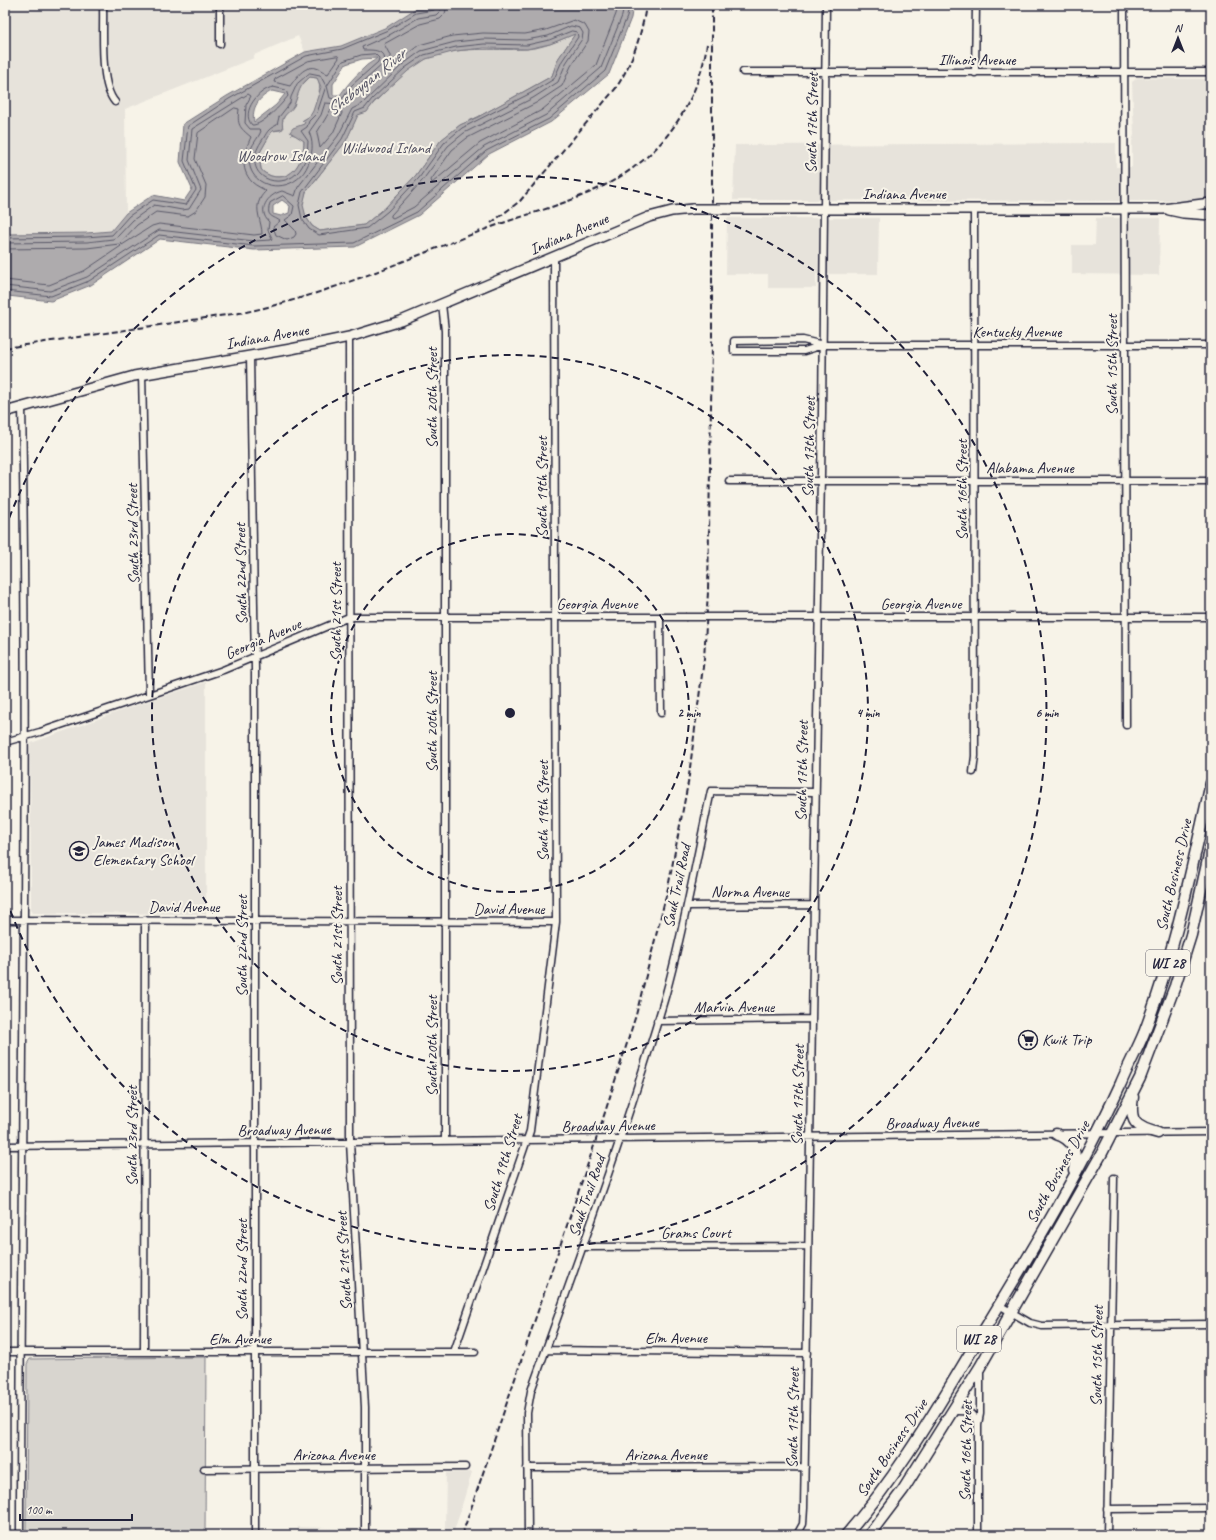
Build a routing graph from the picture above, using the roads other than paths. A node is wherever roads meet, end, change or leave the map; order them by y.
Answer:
1 (103, 5) edge
2 (220, 5) edge
3 (826, 5) edge
4 (976, 5) edge
5 (1124, 5) edge
6 (220, 44) dead end
7 (743, 72) dead end
8 (1124, 72) junction
9 (1211, 72) edge
10 (975, 73) junction
11 (826, 74) junction
12 (115, 102) dead end
13 (1211, 204) edge
14 (1124, 208) junction
15 (824, 209) junction
16 (974, 209) junction
17 (1164, 209) junction
18 (1211, 214) edge
19 (554, 256) junction
20 (442, 304) junction
21 (349, 337) junction
22 (823, 345) junction
23 (974, 345) junction
24 (1124, 345) junction
25 (1211, 345) edge
26 (250, 356) junction
27 (142, 374) junction
28 (22, 406) junction
29 (5, 412) edge
30 (729, 481) dead end
31 (822, 481) junction
32 (975, 481) junction
33 (1125, 482) junction
34 (1211, 482) edge
35 (349, 617) junction
36 (445, 617) junction
37 (556, 617) junction
38 (819, 617) junction
39 (975, 617) junction
40 (1125, 617) junction
41 (1211, 617) edge
42 (660, 618) junction
43 (255, 657) junction
44 (149, 694) junction
45 (661, 713) dead end
46 (1126, 725) dead end
47 (25, 736) junction
48 (5, 742) edge
49 (973, 772) dead end
50 (1211, 783) edge
51 (815, 792) junction
52 (1211, 846) edge
53 (813, 905) junction
54 (686, 906) junction
55 (5, 920) edge
56 (25, 920) junction
57 (145, 920) junction
58 (255, 920) junction
59 (350, 921) junction
60 (445, 921) junction
61 (556, 922) junction
62 (812, 1019) junction
63 (657, 1021) junction
64 (1136, 1087) junction
65 (1211, 1132) edge
66 (1158, 1133) junction
67 (1056, 1134) junction
68 (1097, 1134) junction
69 (1112, 1134) junction
70 (810, 1137) junction
71 (621, 1139) junction
72 (527, 1140) junction
73 (446, 1141) junction
74 (350, 1142) junction
75 (255, 1143) junction
76 (145, 1144) junction
77 (5, 1146) edge
78 (21, 1146) junction
79 (1073, 1177) junction
80 (1114, 1178) dead end
81 (808, 1246) junction
82 (584, 1247) junction
83 (999, 1305) junction
84 (1011, 1312) junction
85 (1211, 1324) edge
86 (1110, 1325) junction
87 (546, 1350) junction
88 (5, 1352) edge
89 (20, 1352) junction
90 (144, 1352) junction
91 (255, 1352) junction
92 (362, 1352) junction
93 (454, 1352) junction
94 (475, 1352) dead end
95 (807, 1353) junction
96 (980, 1367) junction
97 (953, 1411) junction
98 (978, 1424) junction
99 (465, 1467) dead end
100 (805, 1467) junction
101 (204, 1468) dead end
102 (365, 1468) junction
103 (527, 1468) junction
104 (255, 1469) junction
105 (1211, 1508) edge
106 (1107, 1510) junction
107 (20, 1535) edge
108 (255, 1535) edge
109 (364, 1535) edge
110 (528, 1535) edge
111 (797, 1535) edge
112 (846, 1535) edge
113 (868, 1535) edge
114 (978, 1535) edge
115 (1107, 1535) edge

1 - 12 street
2 - 6 street
3 - 11 street, South 17th Street
4 - 10 street
5 - 8 street, South 15th Street
7 - 11 street, Illinois Avenue
8 - 9 street, Illinois Avenue
8 - 10 street, Illinois Avenue
8 - 14 street, South 15th Street
10 - 11 street, Illinois Avenue
11 - 15 street, South 17th Street
13 - 17 main road, Indiana Avenue
14 - 16 main road, Indiana Avenue
14 - 17 main road, Indiana Avenue
14 - 24 street, South 15th Street
15 - 16 main road, Indiana Avenue
15 - 19 main road, Indiana Avenue, bridge
15 - 22 street, South 17th Street
16 - 23 street, South 16th Street
17 - 18 main road, Indiana Avenue
19 - 20 main road, Indiana Avenue
19 - 37 street, South 19th Street
20 - 21 main road, Indiana Avenue
20 - 36 street, South 20th Street
21 - 26 main road, Indiana Avenue
21 - 35 street, South 21st Street
22 - 22 street, Kentucky Avenue
22 - 23 street, Kentucky Avenue
22 - 31 street, South 17th Street
23 - 24 street, Kentucky Avenue
23 - 32 street, South 16th Street
24 - 25 street, Kentucky Avenue
24 - 33 street, South 15th Street
26 - 27 main road, Indiana Avenue
26 - 43 street, South 22nd Street
27 - 28 main road, Indiana Avenue
27 - 44 street, South 23rd Street
28 - 29 main road, Indiana Avenue
28 - 47 street
30 - 31 street, Alabama Avenue
31 - 32 street, Alabama Avenue
31 - 38 street, South 17th Street
32 - 33 street, Alabama Avenue
32 - 39 street, South 16th Street
33 - 34 street, Alabama Avenue
33 - 40 street, South 15th Street
35 - 36 street, Georgia Avenue
35 - 43 street, Georgia Avenue
35 - 59 street, South 21st Street
36 - 37 street, Georgia Avenue
36 - 60 street, South 20th Street
37 - 42 street, Georgia Avenue
37 - 61 street, South 19th Street
38 - 39 street, Georgia Avenue
38 - 42 street, Georgia Avenue, bridge
38 - 51 street, South 17th Street
39 - 40 street, Georgia Avenue
39 - 49 street, South 16th Street
40 - 41 street, Georgia Avenue
40 - 46 street, South 15th Street
42 - 45 street
43 - 44 street, Georgia Avenue
43 - 58 street, South 22nd Street
44 - 47 street, Georgia Avenue
47 - 48 street, Georgia Avenue
47 - 56 street
50 - 68 main road, South Business Drive / WI 28
51 - 53 street, South 17th Street
51 - 54 street, Sauk Trail Road
52 - 64 main road, South Business Drive / WI 28
53 - 54 street, Norma Avenue
53 - 62 street, South 17th Street
54 - 63 street, Sauk Trail Road
55 - 56 street, David Avenue
56 - 57 street, David Avenue
56 - 78 street
57 - 58 street, David Avenue
57 - 76 street, South 23rd Street
58 - 59 street, David Avenue
58 - 75 street, South 22nd Street
59 - 60 street, David Avenue
59 - 74 street, South 21st Street
60 - 61 street, David Avenue
60 - 73 street, South 20th Street
61 - 72 street, South 19th Street
62 - 63 street, Marvin Avenue
62 - 70 street, South 17th Street
63 - 71 street, Sauk Trail Road
64 - 66 main road
64 - 69 main road, South Business Drive / WI 28
65 - 66 street, Broadway Avenue
66 - 69 street, Broadway Avenue
67 - 68 street, Broadway Avenue
67 - 70 street, Broadway Avenue
67 - 79 main road
68 - 69 street, Broadway Avenue
68 - 79 main road, South Business Drive / WI 28
69 - 84 main road, South Business Drive / WI 28
70 - 71 street, Broadway Avenue
70 - 81 street, South 17th Street
71 - 72 street, Broadway Avenue
71 - 82 street, Sauk Trail Road
72 - 73 street, Broadway Avenue
72 - 93 street, South 19th Street
73 - 74 street, Broadway Avenue
74 - 75 street, Broadway Avenue
74 - 92 street, South 21st Street
75 - 76 street, Broadway Avenue
75 - 91 street, South 22nd Street
76 - 78 street, Broadway Avenue
76 - 90 street, South 23rd Street
77 - 78 street, Broadway Avenue
78 - 89 street
79 - 83 main road, South Business Drive / WI 28
80 - 86 street, South 15th Street
81 - 82 street, Grams Court
81 - 95 street, South 17th Street
82 - 87 street, Sauk Trail Road
83 - 84 street
83 - 112 main road, South Business Drive / WI 28
84 - 86 street
84 - 96 main road, South Business Drive / WI 28
85 - 86 street
86 - 106 street, South 15th Street
87 - 95 street, Elm Avenue
87 - 103 street, Sauk Trail Road
88 - 89 street, Elm Avenue
89 - 90 street, Elm Avenue
89 - 107 street
90 - 91 street, Elm Avenue
91 - 92 street, Elm Avenue
91 - 104 street, South 22nd Street
92 - 93 street, Elm Avenue
92 - 102 street, South 21st Street
93 - 94 street, Elm Avenue
95 - 100 street, South 17th Street
96 - 97 main road, South Business Drive / WI 28
96 - 98 street, South 16th Street
97 - 98 street
97 - 113 main road, South Business Drive / WI 28
98 - 114 street, South 16th Street
99 - 102 street, Arizona Avenue
100 - 103 street, Arizona Avenue
100 - 111 street, South 17th Street
101 - 104 street, Arizona Avenue
102 - 104 street, Arizona Avenue
102 - 109 street, South 21st Street
103 - 110 street
104 - 108 street, South 22nd Street
105 - 106 street
106 - 115 street, South 15th Street

